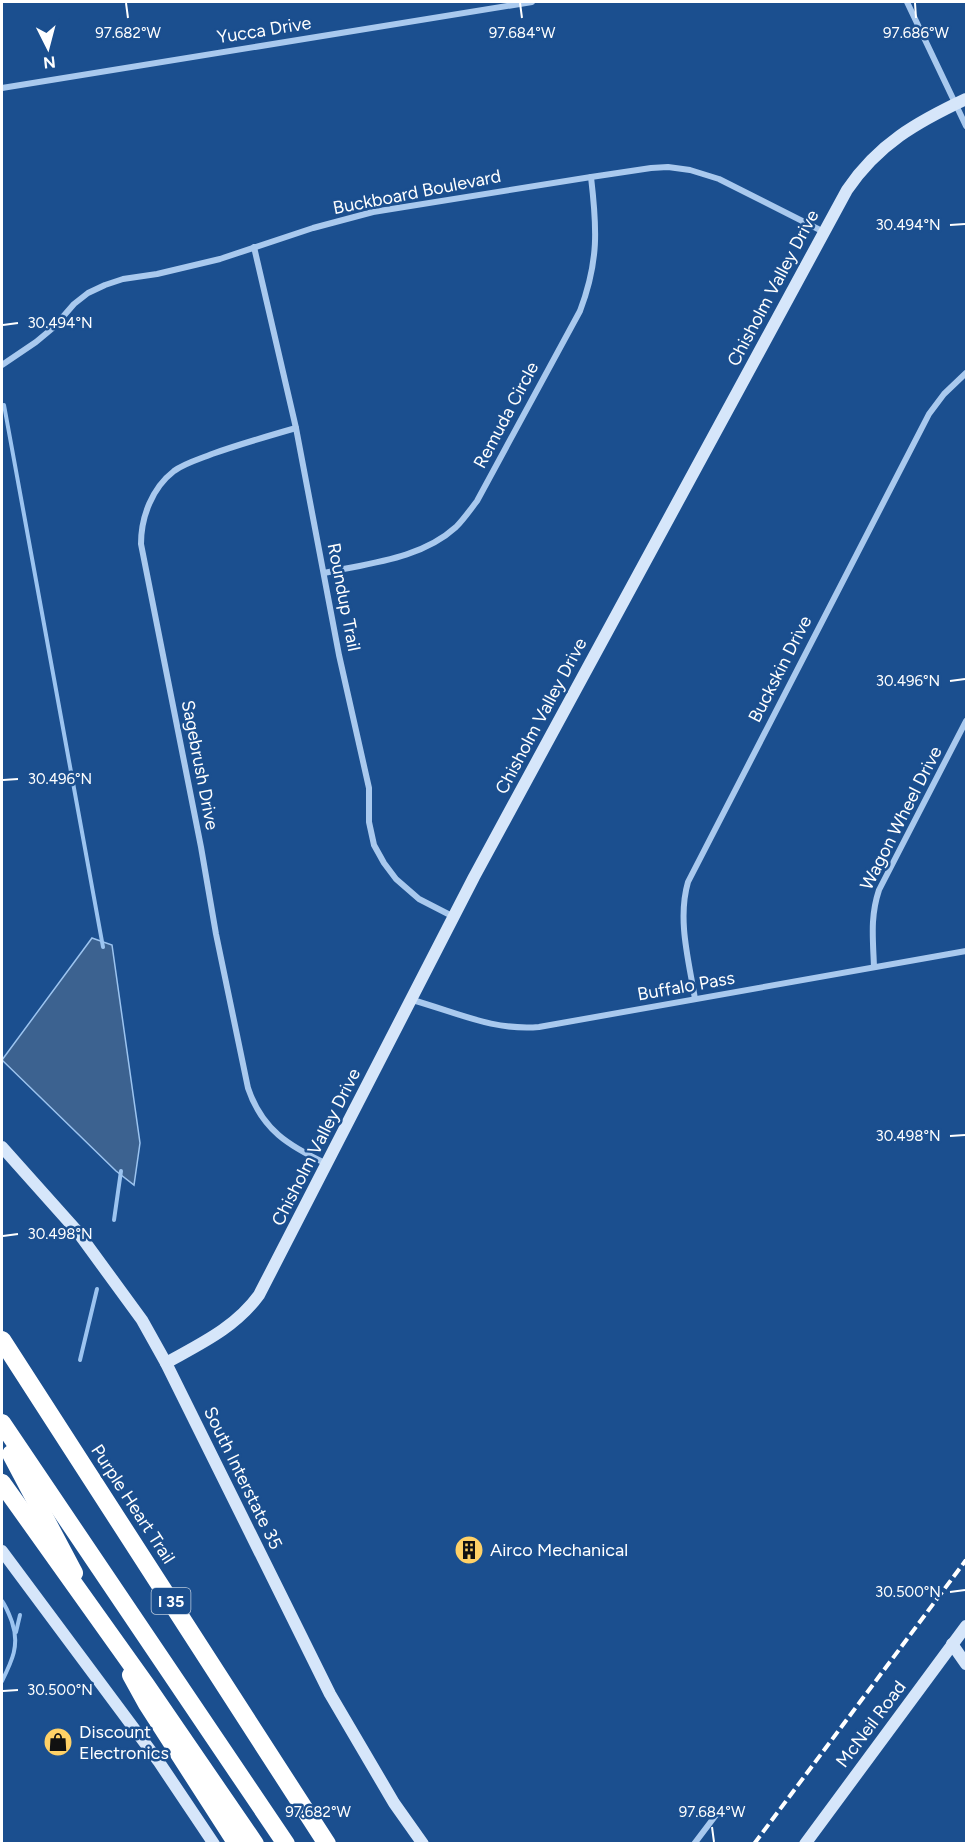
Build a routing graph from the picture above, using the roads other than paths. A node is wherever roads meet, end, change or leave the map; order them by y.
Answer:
1 (532, 2) edge
2 (907, 2) edge
3 (2, 88) edge
4 (961, 101) edge
5 (966, 126) edge
6 (591, 177) junction
7 (824, 232) junction
8 (254, 247) junction
9 (2, 365) edge
10 (966, 373) edge
11 (296, 428) junction
12 (324, 573) junction
13 (966, 721) edge
14 (454, 917) junction
15 (966, 951) edge
16 (874, 967) junction
17 (695, 999) junction
18 (412, 1000) junction
19 (2, 1147) edge
20 (328, 1164) junction
21 (2, 1329) edge
22 (2, 1340) edge
23 (14, 1359) junction
24 (165, 1363) junction
25 (2, 1423) edge
26 (2, 1437) edge
27 (2, 1483) edge
28 (2, 1551) edge
29 (966, 1626) edge
30 (952, 1644) junction
31 (966, 1664) edge
32 (719, 1811) dead end
33 (209, 1839) edge
34 (237, 1844) edge
35 (255, 1844) edge
36 (286, 1844) edge
37 (327, 1844) edge
38 (423, 1844) edge
39 (694, 1844) edge
40 (805, 1844) edge

1 - 3 street, Yucca Drive
2 - 4 street
4 - 5 street
4 - 7 street, Chisholm Valley Drive
6 - 7 street, Buckboard Boulevard
6 - 8 street, Buckboard Boulevard
6 - 12 street, Remuda Circle
7 - 14 street, Chisholm Valley Drive
8 - 9 street, Buckboard Boulevard
8 - 11 street, Roundup Trail
10 - 17 street, Buckskin Drive
11 - 12 street, Roundup Trail
11 - 20 street, Sagebrush Drive
12 - 14 street, Roundup Trail
13 - 16 street, Wagon Wheel Drive
14 - 18 street, Chisholm Valley Drive
15 - 16 street, Buffalo Pass
16 - 17 street, Buffalo Pass
17 - 18 street, Buffalo Pass
18 - 20 street, Chisholm Valley Drive
19 - 24 street, South Interstate 35
20 - 24 street, Chisholm Valley Drive
21 - 23 highway
22 - 23 highway, Purple Heart Trail / I 35
23 - 37 highway, Purple Heart Trail / I 35
24 - 38 street, South Interstate 35
25 - 36 highway, I 35
26 - 34 highway
27 - 35 highway, bridge
28 - 33 street
29 - 30 street, McNeil Road
30 - 31 street
30 - 40 street, McNeil Road
32 - 39 street

